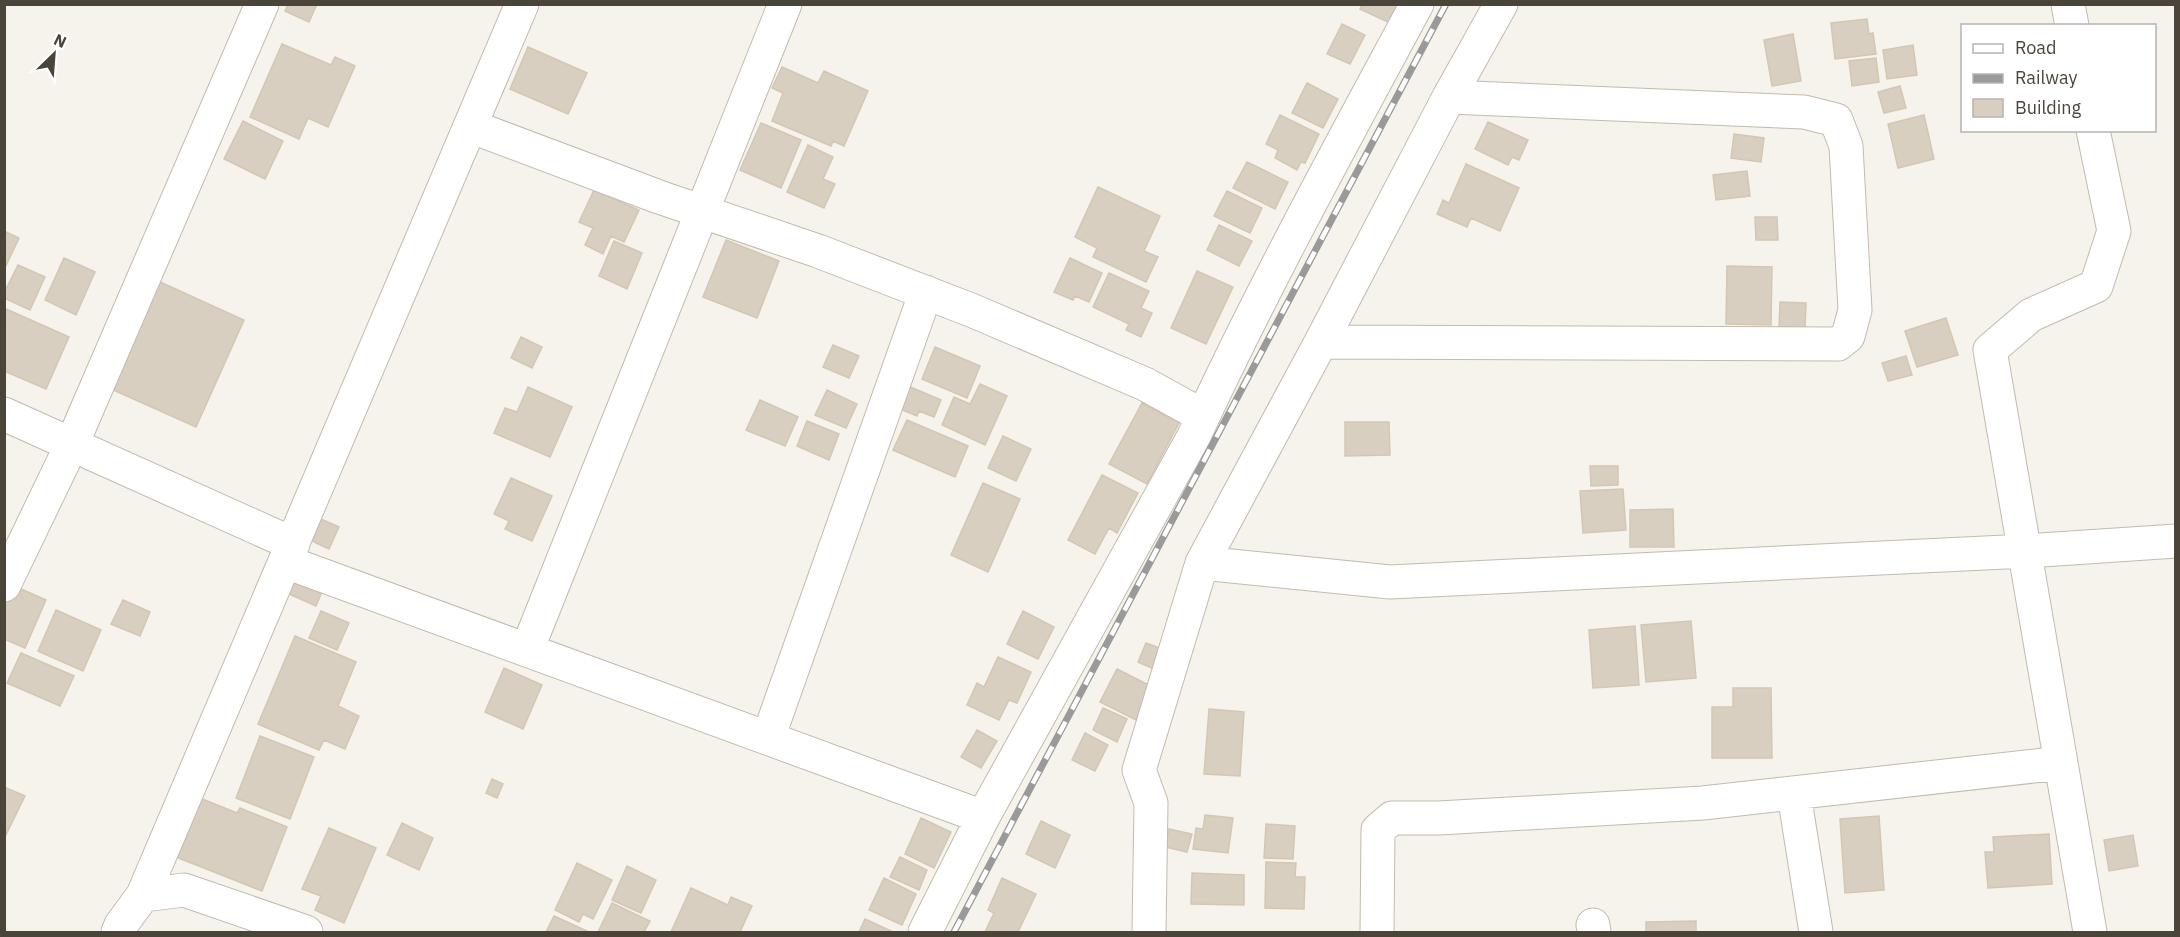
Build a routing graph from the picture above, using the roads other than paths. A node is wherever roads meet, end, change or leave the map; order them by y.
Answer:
1 (262, 4) edge
2 (522, 4) edge
3 (785, 4) edge
4 (1417, 4) edge
5 (1501, 4) edge
6 (2068, 4) edge
7 (2072, 24) edge
8 (1449, 97) junction
9 (471, 126) junction
10 (2093, 132) edge
11 (702, 212) junction
12 (926, 292) junction
13 (1321, 342) junction
14 (4, 414) edge
15 (1203, 416) junction
16 (72, 444) junction
17 (2175, 540) edge
18 (2026, 551) junction
19 (289, 553) junction
20 (1202, 563) junction
21 (4, 585) edge
22 (527, 650) junction
23 (768, 738) junction
24 (2061, 764) junction
25 (1794, 794) junction
26 (983, 817) junction
27 (143, 895) junction
28 (118, 933) edge
29 (306, 933) edge
30 (925, 933) edge
31 (1149, 933) edge
32 (1377, 933) edge
33 (1816, 933) edge
34 (2090, 933) edge

1 - 16 street
2 - 9 street
3 - 11 street
4 - 15 street
5 - 8 street
6 - 7 street
8 - 13 street
8 - 13 street
9 - 11 street
9 - 19 street
10 - 18 street
11 - 12 street
11 - 22 street
12 - 15 street
12 - 23 street
13 - 20 street
14 - 16 street
15 - 26 street
16 - 19 street
16 - 21 street
17 - 18 street
18 - 20 street
18 - 24 street
19 - 22 street
19 - 27 street
20 - 31 street
22 - 23 street
23 - 26 street
24 - 25 street
24 - 34 street
25 - 32 street
25 - 33 street
26 - 30 street
27 - 28 street
27 - 29 street

